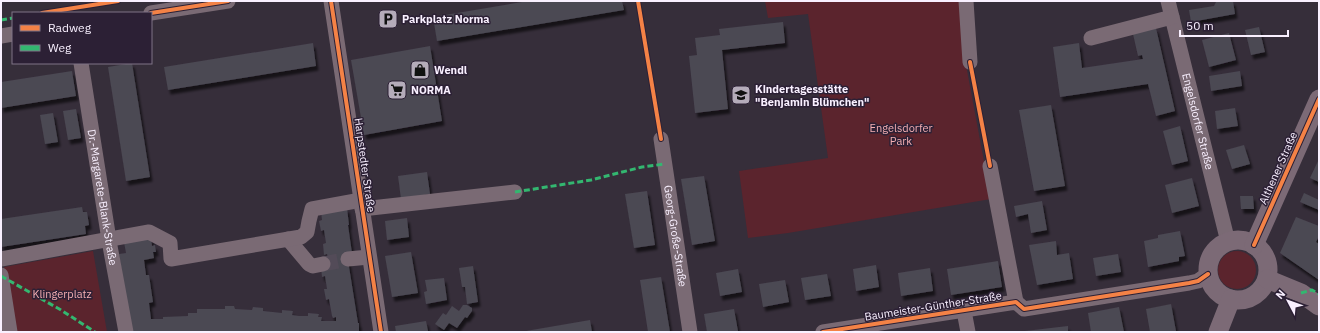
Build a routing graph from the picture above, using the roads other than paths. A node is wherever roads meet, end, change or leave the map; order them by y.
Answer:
1 (228, 1) edge
2 (331, 1) edge
3 (966, 1) edge
4 (1168, 1) edge
5 (152, 13) edge
6 (1172, 17) junction
7 (12, 34) edge
8 (1, 36) edge
9 (1091, 38) dead end
10 (970, 62) dead end
11 (81, 64) edge
12 (1319, 99) edge
13 (662, 139) dead end
14 (990, 166) dead end
15 (515, 192) dead end
16 (362, 204) junction
17 (109, 239) junction
18 (288, 239) junction
19 (1228, 242) junction
20 (1254, 245) junction
21 (369, 256) junction
22 (1, 258) edge
23 (348, 259) tunnel mouth
24 (323, 264) tunnel mouth
25 (1208, 274) junction
26 (1, 275) edge
27 (1267, 279) junction
28 (1231, 300) junction
29 (1016, 302) junction
30 (1319, 306) edge
31 (964, 311) junction
32 (10, 332) edge
33 (126, 332) edge
34 (381, 332) edge
35 (690, 332) edge
36 (823, 332) edge
37 (968, 332) edge
38 (1218, 332) edge

1 - 5 street
2 - 16 street, Harpstedter Straße
3 - 10 street
4 - 6 street, Engelsdorfer Straße
6 - 9 street
6 - 19 street, Engelsdorfer Straße
7 - 8 street
11 - 17 street, Dr.-Margarete-Blank-Straße
12 - 20 main road, Althener Straße
13 - 35 street, Georg-Große-Straße
14 - 29 street
15 - 16 street
16 - 18 street
16 - 21 street, Harpstedter Straße
17 - 18 street
17 - 22 street
17 - 33 street, Dr.-Margarete-Blank-Straße
18 - 24 street
19 - 20 main road
19 - 25 main road
20 - 27 main road
21 - 23 street
21 - 34 street, Harpstedter Straße
25 - 28 main road
25 - 29 street, Baumeister-Günther-Straße
26 - 32 street
27 - 28 main road
27 - 30 main road
28 - 38 main road
29 - 31 street, Baumeister-Günther-Straße
31 - 36 street, Baumeister-Günther-Straße
31 - 37 street

